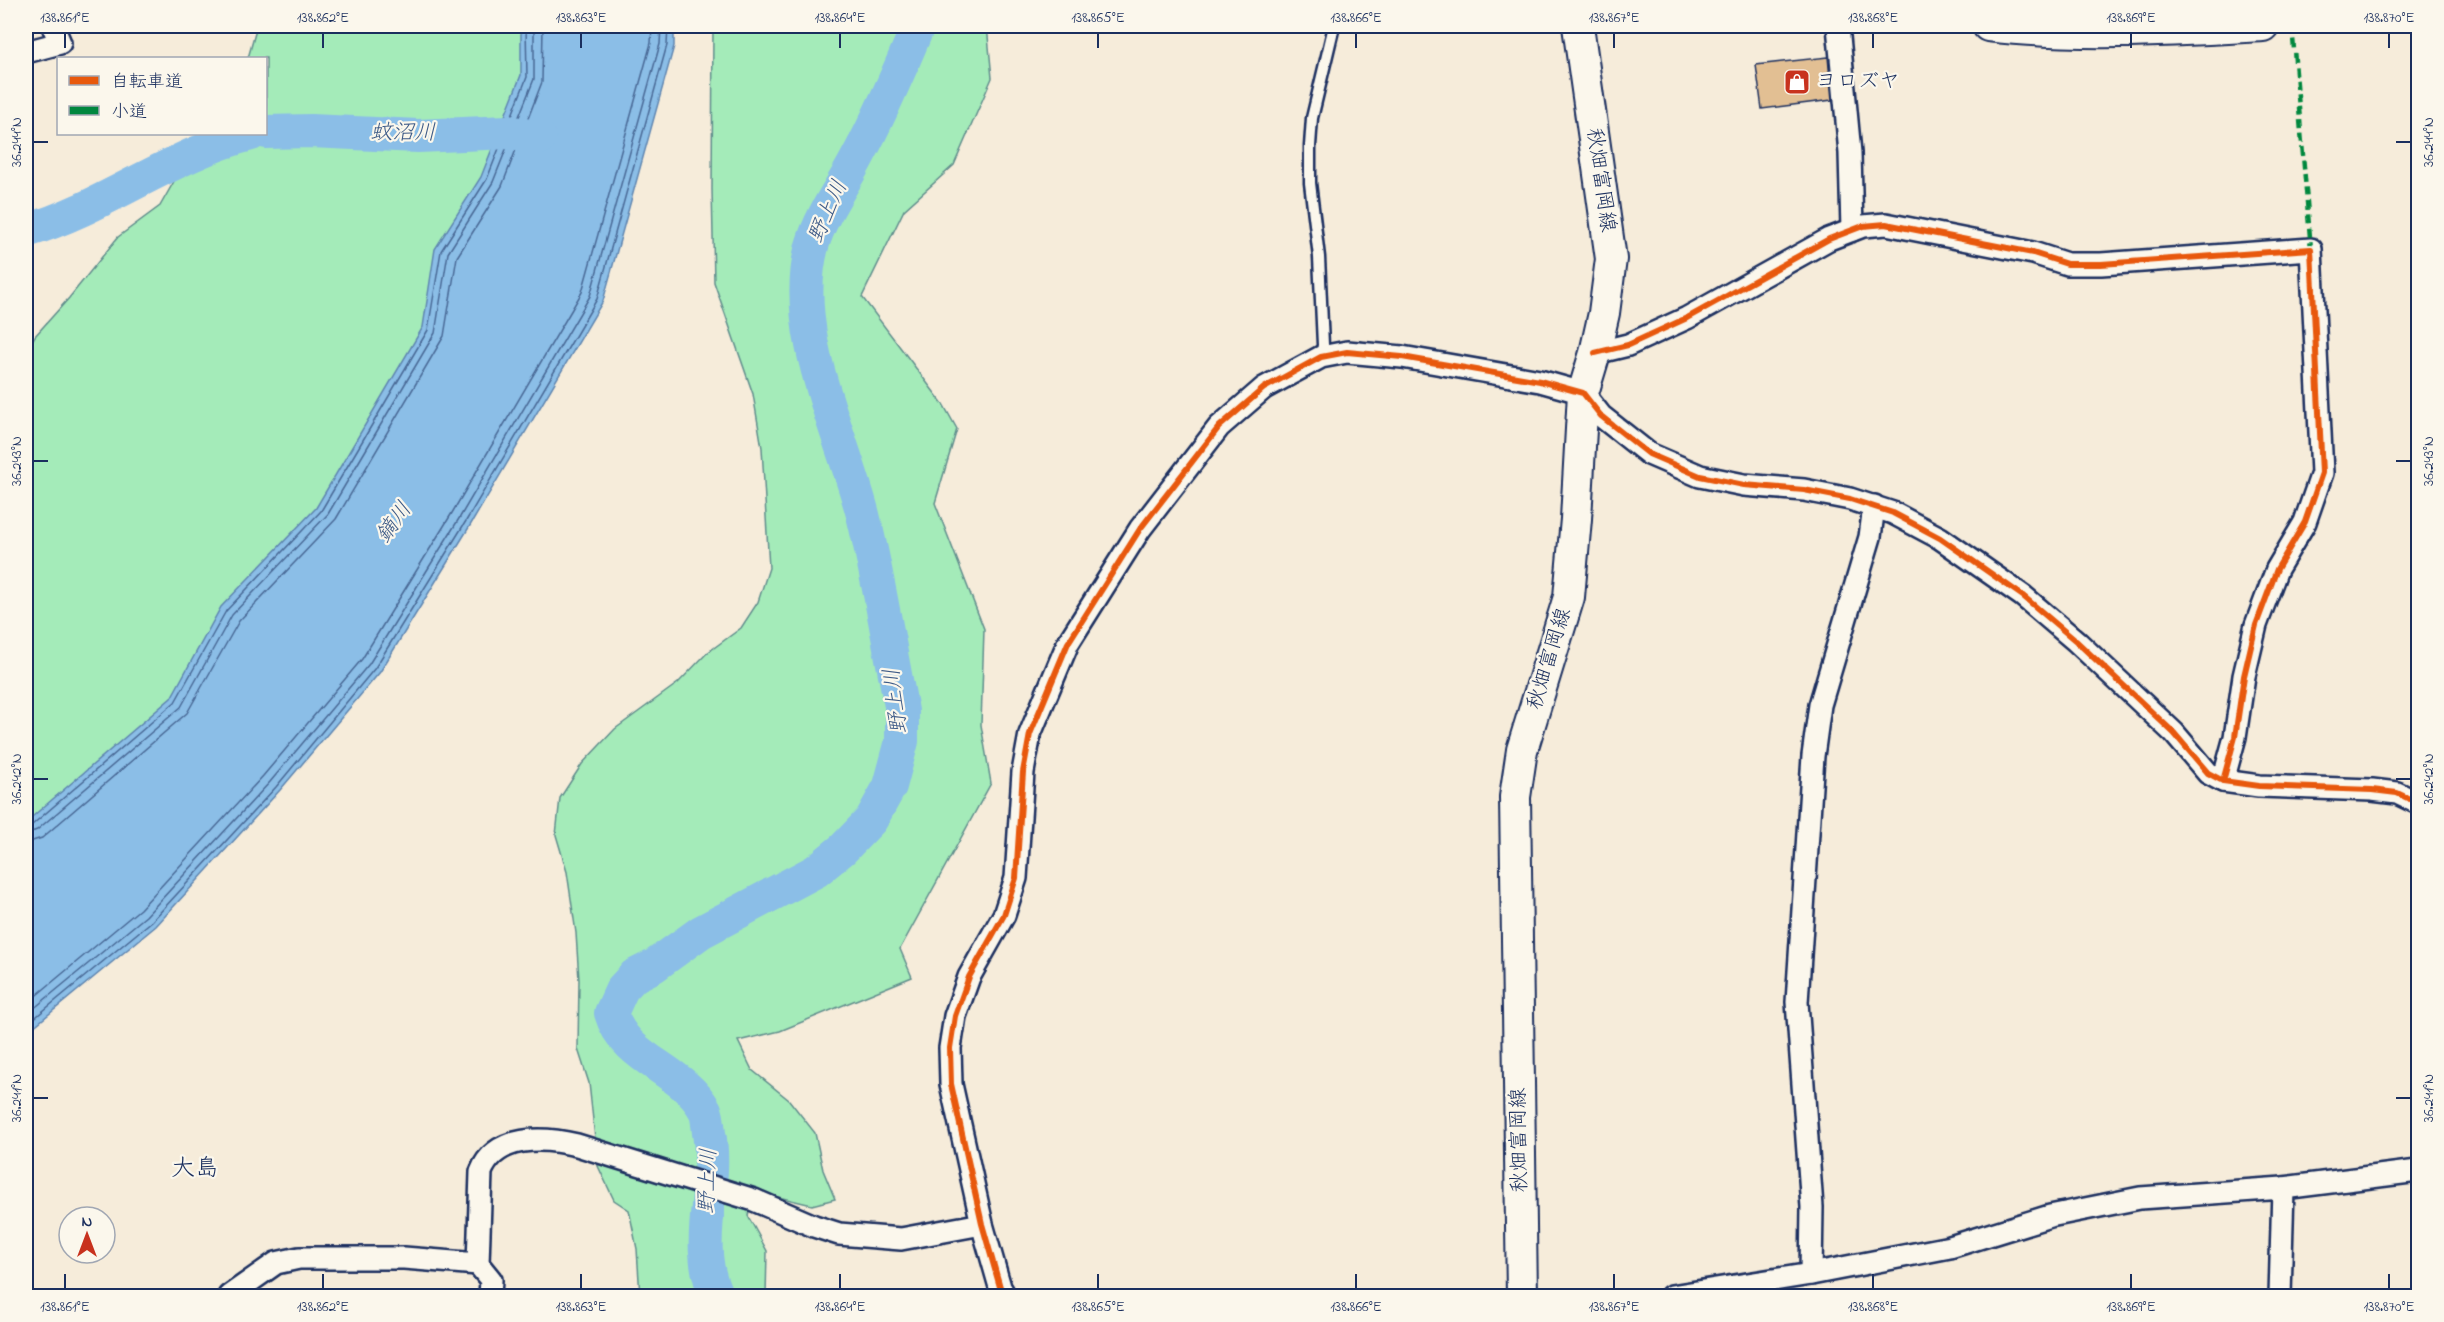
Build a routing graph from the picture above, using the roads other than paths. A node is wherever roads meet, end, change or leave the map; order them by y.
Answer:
1 (53, 26) edge
2 (1335, 26) edge
3 (1578, 26) edge
4 (1838, 26) edge
5 (1988, 26) edge
6 (2263, 26) edge
7 (26, 52) edge
8 (1852, 230) junction
9 (1595, 353) junction
10 (1322, 357) junction
11 (1583, 393) junction
12 (1874, 506) junction
13 (2223, 781) junction
14 (2418, 803) edge
15 (2418, 1171) edge
16 (2283, 1188) junction
17 (982, 1224) junction
18 (478, 1264) junction
19 (1811, 1274) junction
20 (229, 1296) edge
21 (490, 1296) edge
22 (1005, 1296) edge
23 (1522, 1296) edge
24 (1671, 1296) edge
25 (2280, 1296) edge

1 - 7 street
2 - 10 lane
3 - 9 main road, 秋畑富岡線
4 - 8 street
5 - 6 main road
8 - 9 street
8 - 13 street
9 - 11 main road, 秋畑富岡線
10 - 11 street
10 - 17 street
11 - 12 street
11 - 23 main road, 秋畑富岡線
12 - 13 street
12 - 19 street
13 - 14 street
15 - 16 street
16 - 19 street
16 - 25 street
17 - 18 street
17 - 22 street
18 - 20 street
18 - 21 street
19 - 24 street

